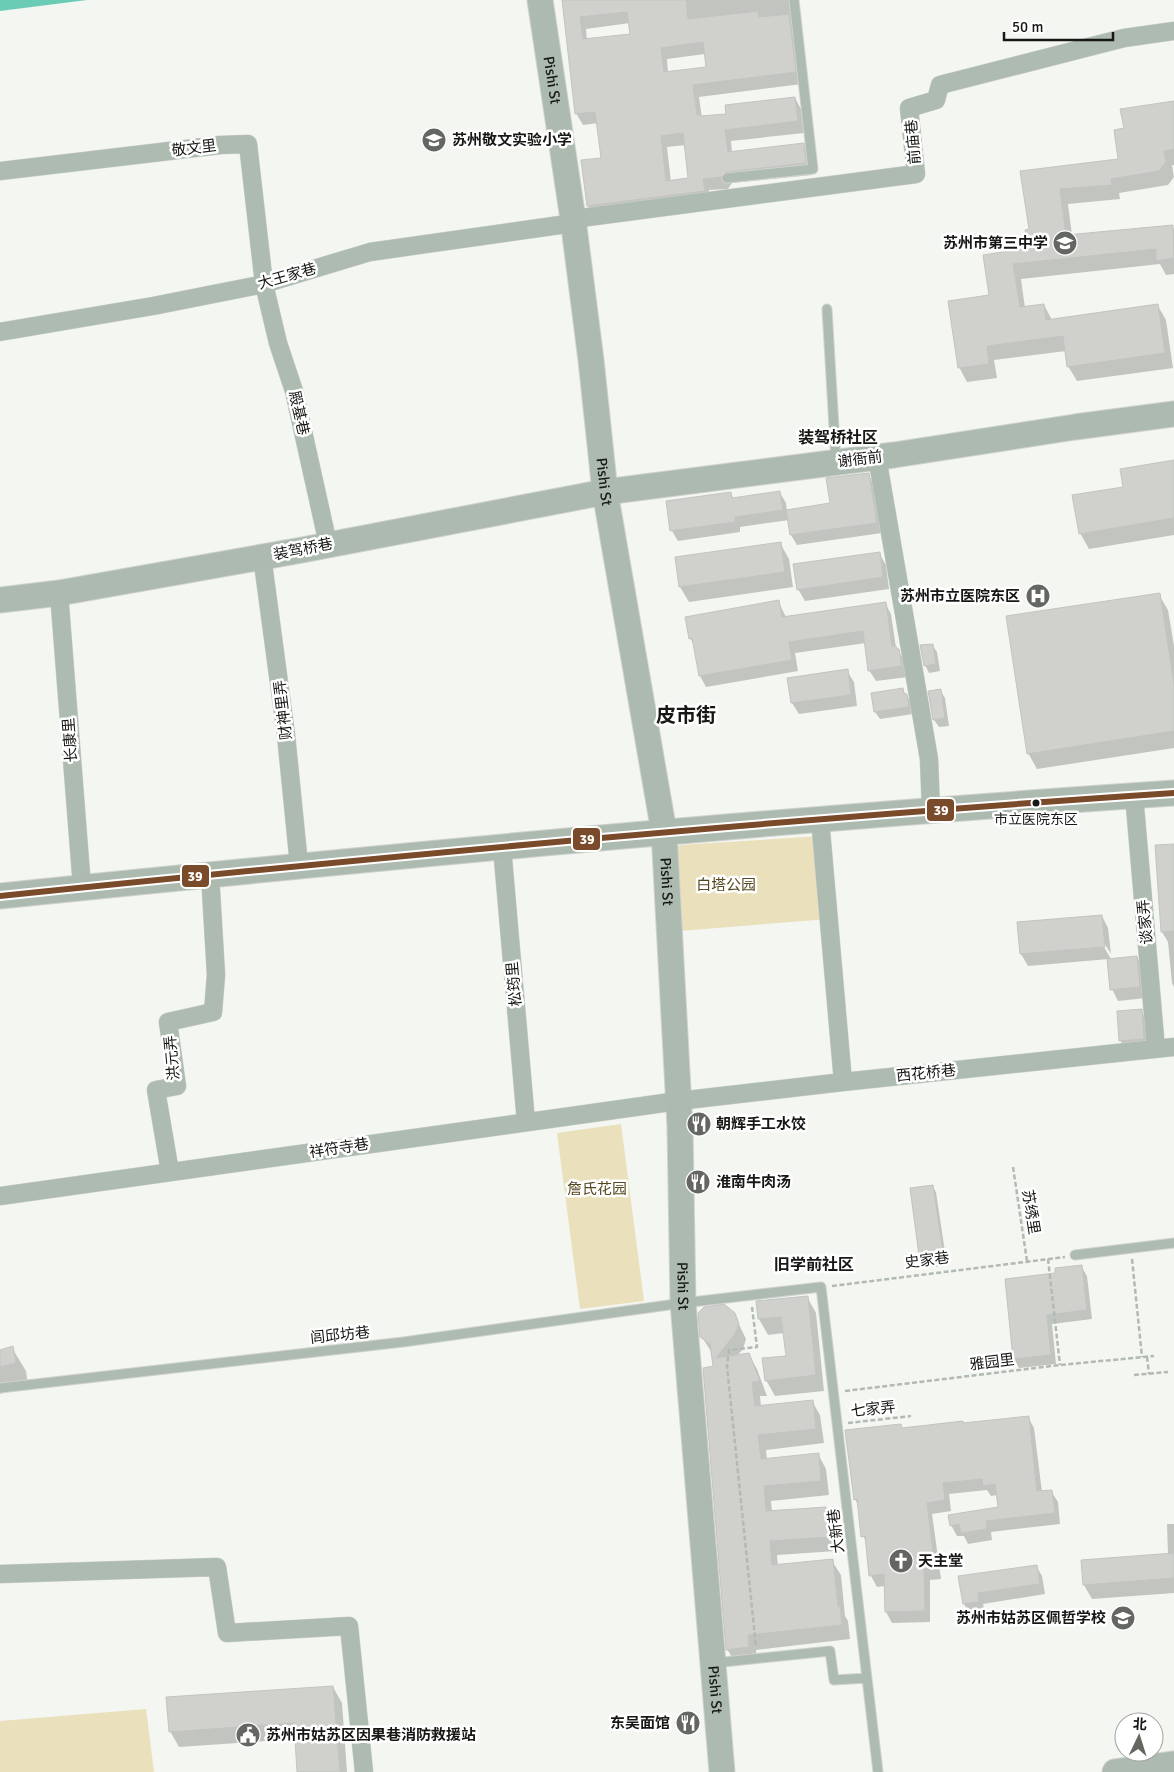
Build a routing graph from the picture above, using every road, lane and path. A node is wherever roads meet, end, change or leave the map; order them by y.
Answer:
1 (540, 0) edge
2 (794, 0) edge
3 (1174, 31) edge
4 (0, 171) edge
5 (727, 178) dead end
6 (574, 221) junction
7 (264, 284) junction
8 (827, 309) dead end
9 (0, 332) edge
10 (1174, 414) edge
11 (877, 457) junction
12 (836, 461) junction
13 (605, 492) junction
14 (328, 544) junction
15 (262, 556) junction
16 (59, 593) junction
17 (0, 600) edge
18 (1174, 793) edge
19 (1134, 795) junction
20 (931, 810) junction
21 (820, 819) junction
22 (664, 832) junction
23 (502, 847) junction
24 (299, 865) junction
25 (210, 874) junction
26 (82, 887) junction
27 (0, 896) edge
28 (1174, 1047) edge
29 (1156, 1049) junction
30 (843, 1082) junction
31 (678, 1101) junction
32 (526, 1122) junction
33 (1013, 1166) dead end
34 (170, 1172) junction
35 (0, 1196) edge
36 (1174, 1243) edge
37 (1131, 1248) junction
38 (1075, 1255) joint
39 (1048, 1259) junction
40 (1028, 1262) junction
41 (821, 1287) junction
42 (750, 1296) junction
43 (683, 1303) junction
44 (1154, 1356) dead end
45 (1142, 1357) junction
46 (1147, 1357) junction
47 (1060, 1365) junction
48 (1168, 1372) dead end
49 (1149, 1374) junction
50 (1134, 1375) dead end
51 (0, 1388) edge
52 (833, 1393) junction
53 (911, 1416) dead end
54 (837, 1424) junction
55 (0, 1574) edge
56 (757, 1659) junction
57 (713, 1663) junction
58 (866, 1678) junction
59 (1174, 1764) edge
60 (364, 1772) edge
61 (722, 1772) edge
62 (878, 1772) edge
63 (1114, 1772) edge

1 - 6 street, Pishi St
2 - 5 lane
3 - 6 street, 前庙巷
4 - 7 street, 敬文里
6 - 7 street, 大王家巷
6 - 13 street, Pishi St
7 - 9 street, 大王家巷
7 - 14 street, 殿基巷
8 - 12 lane
10 - 11 street, 谢衙前
11 - 12 street, 谢衙前
11 - 20 street
12 - 13 street, 谢衙前
13 - 14 street, 装驾桥巷
13 - 22 street, Pishi St
14 - 15 street, 装驾桥巷
15 - 16 street, 装驾桥巷
15 - 24 street, 财神里弄
16 - 17 street, 装驾桥巷
16 - 26 street, 长康里
18 - 19 street
19 - 20 street
19 - 29 street, 谈家弄
20 - 21 street
21 - 22 street
21 - 30 street
22 - 23 street
22 - 31 street, Pishi St
23 - 24 street
23 - 32 street, 松筠里
24 - 25 street
25 - 26 street
25 - 34 street, 洪元弄
26 - 27 street
28 - 29 street, 西花桥巷
29 - 30 street, 西花桥巷
30 - 31 street, 西花桥巷
31 - 32 street, 祥符寺巷
31 - 43 street, Pishi St
32 - 34 street, 祥符寺巷
33 - 40 path, 苏绣里
34 - 35 street, 祥符寺巷
36 - 37 lane
37 - 38 lane
37 - 45 path
38 - 39 path, 史家巷
39 - 40 path, 史家巷
39 - 47 path
40 - 41 path, 史家巷
41 - 42 lane
41 - 52 lane, 大新巷
42 - 43 lane
42 - 56 path
43 - 51 lane, 闾邱坊巷
43 - 57 street, Pishi St
44 - 46 path, 雅园里
45 - 46 path, 雅园里
45 - 47 path, 雅园里
46 - 49 path
47 - 52 path, 雅园里
48 - 49 path
49 - 50 path
52 - 54 lane, 大新巷
53 - 54 path, 七家弄
54 - 58 lane, 大新巷
55 - 60 street
56 - 57 lane
56 - 58 lane
57 - 61 street, Pishi St
58 - 62 lane, 大新巷
59 - 63 street

